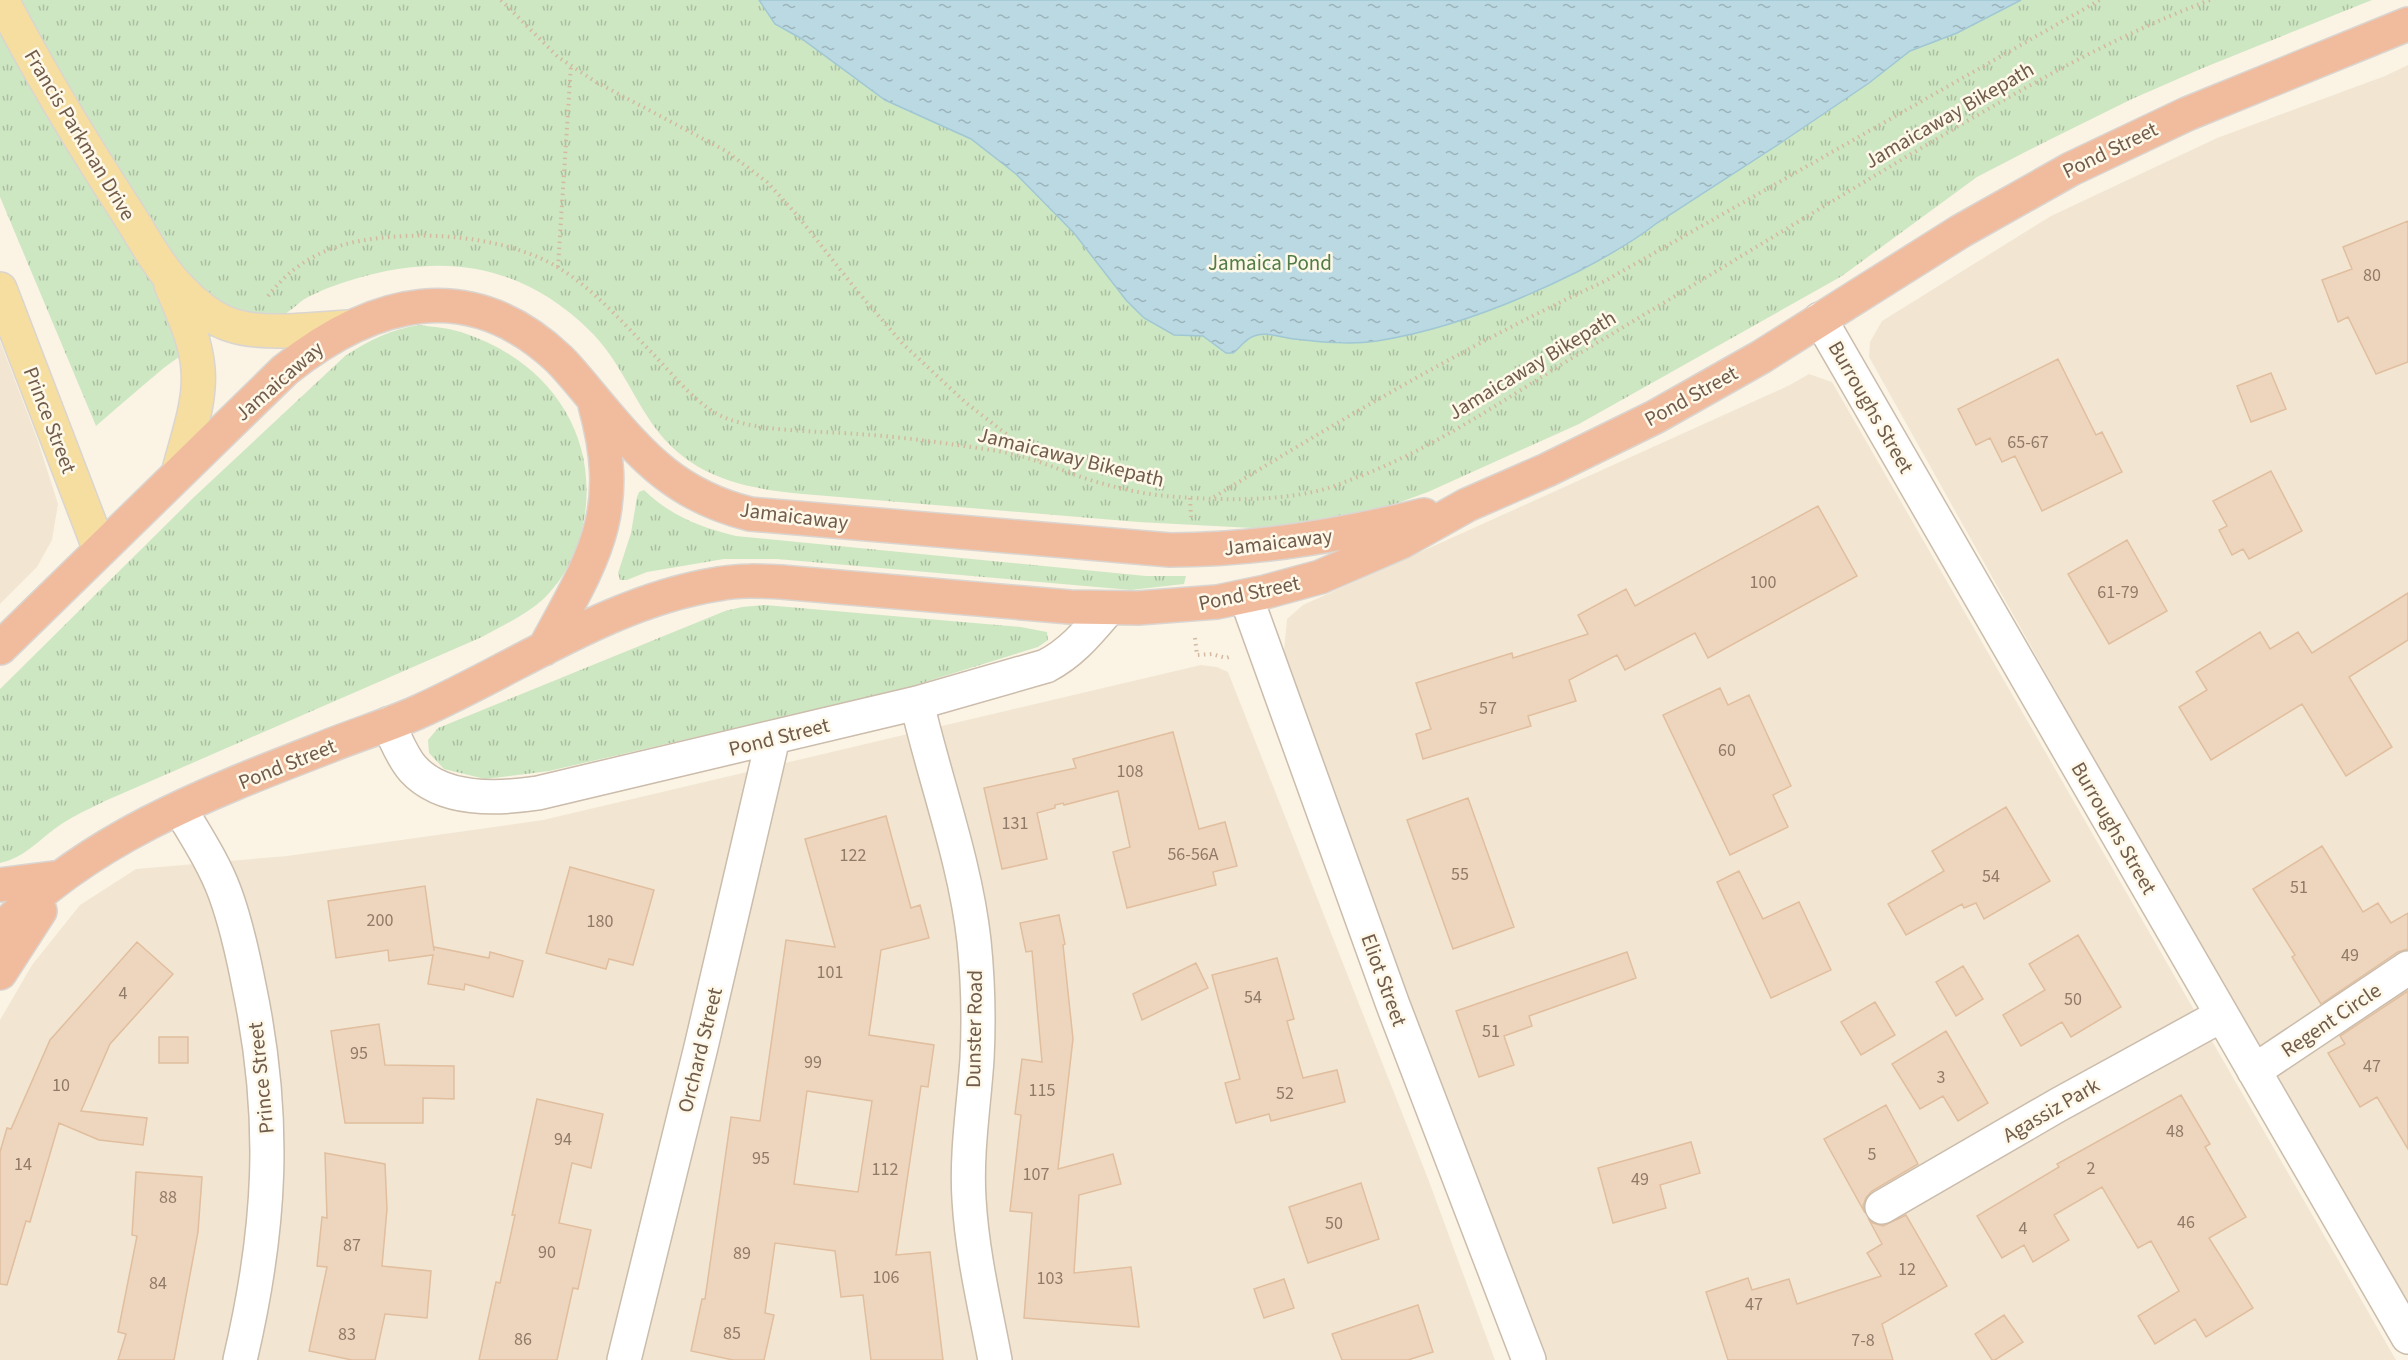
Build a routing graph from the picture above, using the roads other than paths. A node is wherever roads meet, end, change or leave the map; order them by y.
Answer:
1 (2, 0) edge
2 (2408, 24) edge
3 (162, 267) junction
4 (0, 289) edge
5 (1820, 319) junction
6 (349, 327) junction
7 (594, 400) junction
8 (178, 474) junction
9 (1467, 505) junction
10 (100, 550) junction
11 (1246, 597) junction
12 (1109, 608) junction
13 (0, 648) edge
14 (544, 649) junction
15 (917, 703) junction
16 (388, 724) junction
17 (773, 738) junction
18 (180, 809) junction
19 (63, 877) junction
20 (0, 885) edge
21 (0, 931) edge
22 (2408, 968) edge
23 (0, 973) edge
24 (2222, 1015) junction
25 (2254, 1071) junction
26 (1882, 1207) dead end
27 (2408, 1337) edge
28 (240, 1360) edge
29 (624, 1360) edge
30 (995, 1360) edge
31 (1529, 1360) edge

1 - 3 main road, Francis Parkman Drive
2 - 5 highway, Pond Street
3 - 6 main road, Francis Parkman Drive
3 - 8 main road, Francis Parkman Drive
4 - 10 main road, Prince Street
5 - 9 highway, Pond Street
5 - 24 street, Burroughs Street
6 - 7 highway, Jamaicaway
6 - 8 highway, Jamaicaway
7 - 9 highway, Jamaicaway
7 - 14 highway
8 - 10 highway, Jamaicaway
9 - 11 highway, Pond Street
10 - 13 highway, Jamaicaway
11 - 12 highway, Pond Street
11 - 31 street, Eliot Street
12 - 14 highway
12 - 15 street, Pond Street
14 - 16 highway
15 - 17 street, Pond Street
15 - 30 street, Dunster Road
16 - 17 street, Pond Street
16 - 18 highway, Pond Street
17 - 29 street, Orchard Street
18 - 19 highway, Pond Street
18 - 28 street, Prince Street
19 - 20 highway
19 - 21 highway, Pond Street
19 - 23 highway
22 - 25 street, Regent Circle
24 - 25 street, Burroughs Street
24 - 26 street, Agassiz Park
25 - 27 street, Burroughs Street

